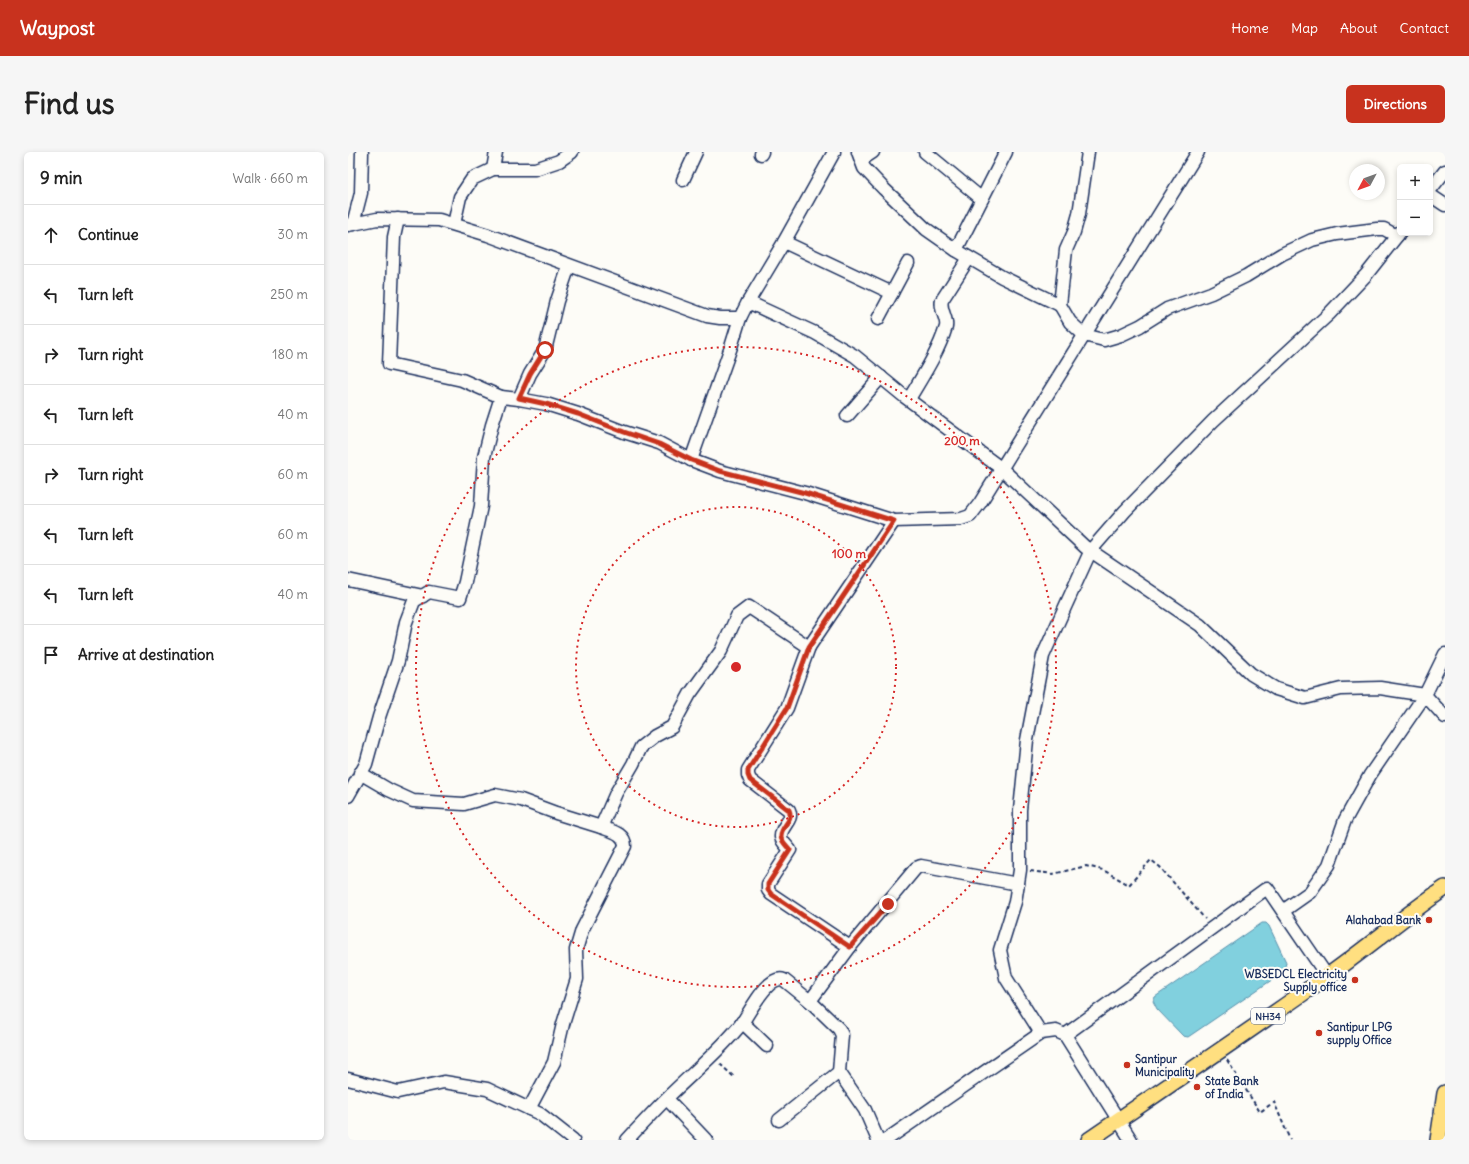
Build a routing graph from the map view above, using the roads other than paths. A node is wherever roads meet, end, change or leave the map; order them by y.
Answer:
1 (362, 152) edge
2 (496, 152) edge
3 (572, 152) edge
4 (696, 152) edge
5 (834, 152) edge
6 (873, 152) edge
7 (926, 152) edge
8 (1006, 152) edge
9 (1088, 152) edge
10 (1198, 152) edge
11 (860, 156) edge
12 (492, 168) junction
13 (1445, 171) edge
14 (683, 180) dead end
15 (1433, 186) edge
16 (1433, 197) edge
17 (982, 199) junction
18 (1445, 205) edge
19 (398, 219) junction
20 (351, 224) edge
21 (454, 224) junction
22 (1397, 233) edge
23 (1397, 236) edge
24 (784, 242) junction
25 (956, 250) junction
26 (969, 258) junction
27 (908, 263) dead end
28 (569, 266) junction
29 (892, 293) junction
30 (748, 302) junction
31 (1060, 305) junction
32 (740, 318) junction
33 (878, 319) dead end
34 (1084, 335) junction
35 (881, 377) junction
36 (501, 396) junction
37 (519, 398) junction
38 (909, 399) junction
39 (847, 416) dead end
40 (691, 460) junction
41 (1002, 469) junction
42 (894, 521) junction
43 (1091, 550) junction
44 (348, 580) edge
45 (423, 596) junction
46 (809, 647) junction
47 (1445, 654) edge
48 (1425, 695) junction
49 (1445, 717) edge
50 (360, 773) junction
51 (348, 796) edge
52 (601, 826) junction
53 (1018, 884) junction
54 (1445, 888) edge
55 (1283, 911) junction
56 (850, 947) junction
57 (1327, 976) junction
58 (810, 1001) junction
59 (742, 1022) junction
60 (1041, 1033) junction
61 (1065, 1035) junction
62 (767, 1046) dead end
63 (839, 1072) junction
64 (348, 1080) edge
65 (1445, 1093) edge
66 (667, 1098) junction
67 (529, 1109) junction
68 (779, 1120) dead end
69 (1118, 1120) junction
70 (573, 1140) edge
71 (627, 1140) edge
72 (706, 1140) edge
73 (878, 1140) edge
74 (886, 1140) edge
75 (1089, 1140) edge
76 (1131, 1140) edge
77 (1438, 1140) edge

1 - 20 street
2 - 12 street
3 - 12 street
4 - 14 street
5 - 24 street
6 - 11 street
7 - 17 street
8 - 17 street
9 - 31 street
10 - 34 street
11 - 25 street
12 - 21 street
13 - 15 street
16 - 18 street
17 - 25 street
19 - 20 street
19 - 21 street
19 - 36 street
21 - 28 street
22 - 34 street
23 - 43 street
24 - 29 street
24 - 30 street
25 - 26 street
26 - 31 street
26 - 38 street
27 - 29 street
28 - 32 street
28 - 37 street
29 - 33 street
30 - 32 street
30 - 35 street
31 - 34 street
32 - 40 street
34 - 41 street
35 - 38 street
35 - 39 street
36 - 37 street
36 - 45 street
37 - 40 street
38 - 41 street
40 - 42 street
41 - 42 street
41 - 43 street
42 - 46 street
43 - 48 street
43 - 53 street
44 - 45 street
45 - 50 street
46 - 52 street
46 - 56 street
47 - 48 street
48 - 49 street
48 - 55 street
50 - 51 street
50 - 52 street
52 - 67 street
53 - 56 street
53 - 60 street
54 - 57 main road, NH34
55 - 57 street
55 - 61 street
56 - 58 street
57 - 69 main road, NH34
58 - 59 street
58 - 63 street
59 - 62 street
59 - 66 street
60 - 61 street
60 - 74 street
61 - 69 street
63 - 68 street
63 - 73 street
64 - 67 street
65 - 77 main road
66 - 71 street
66 - 72 street
67 - 70 street
69 - 75 main road, NH34
69 - 76 street

